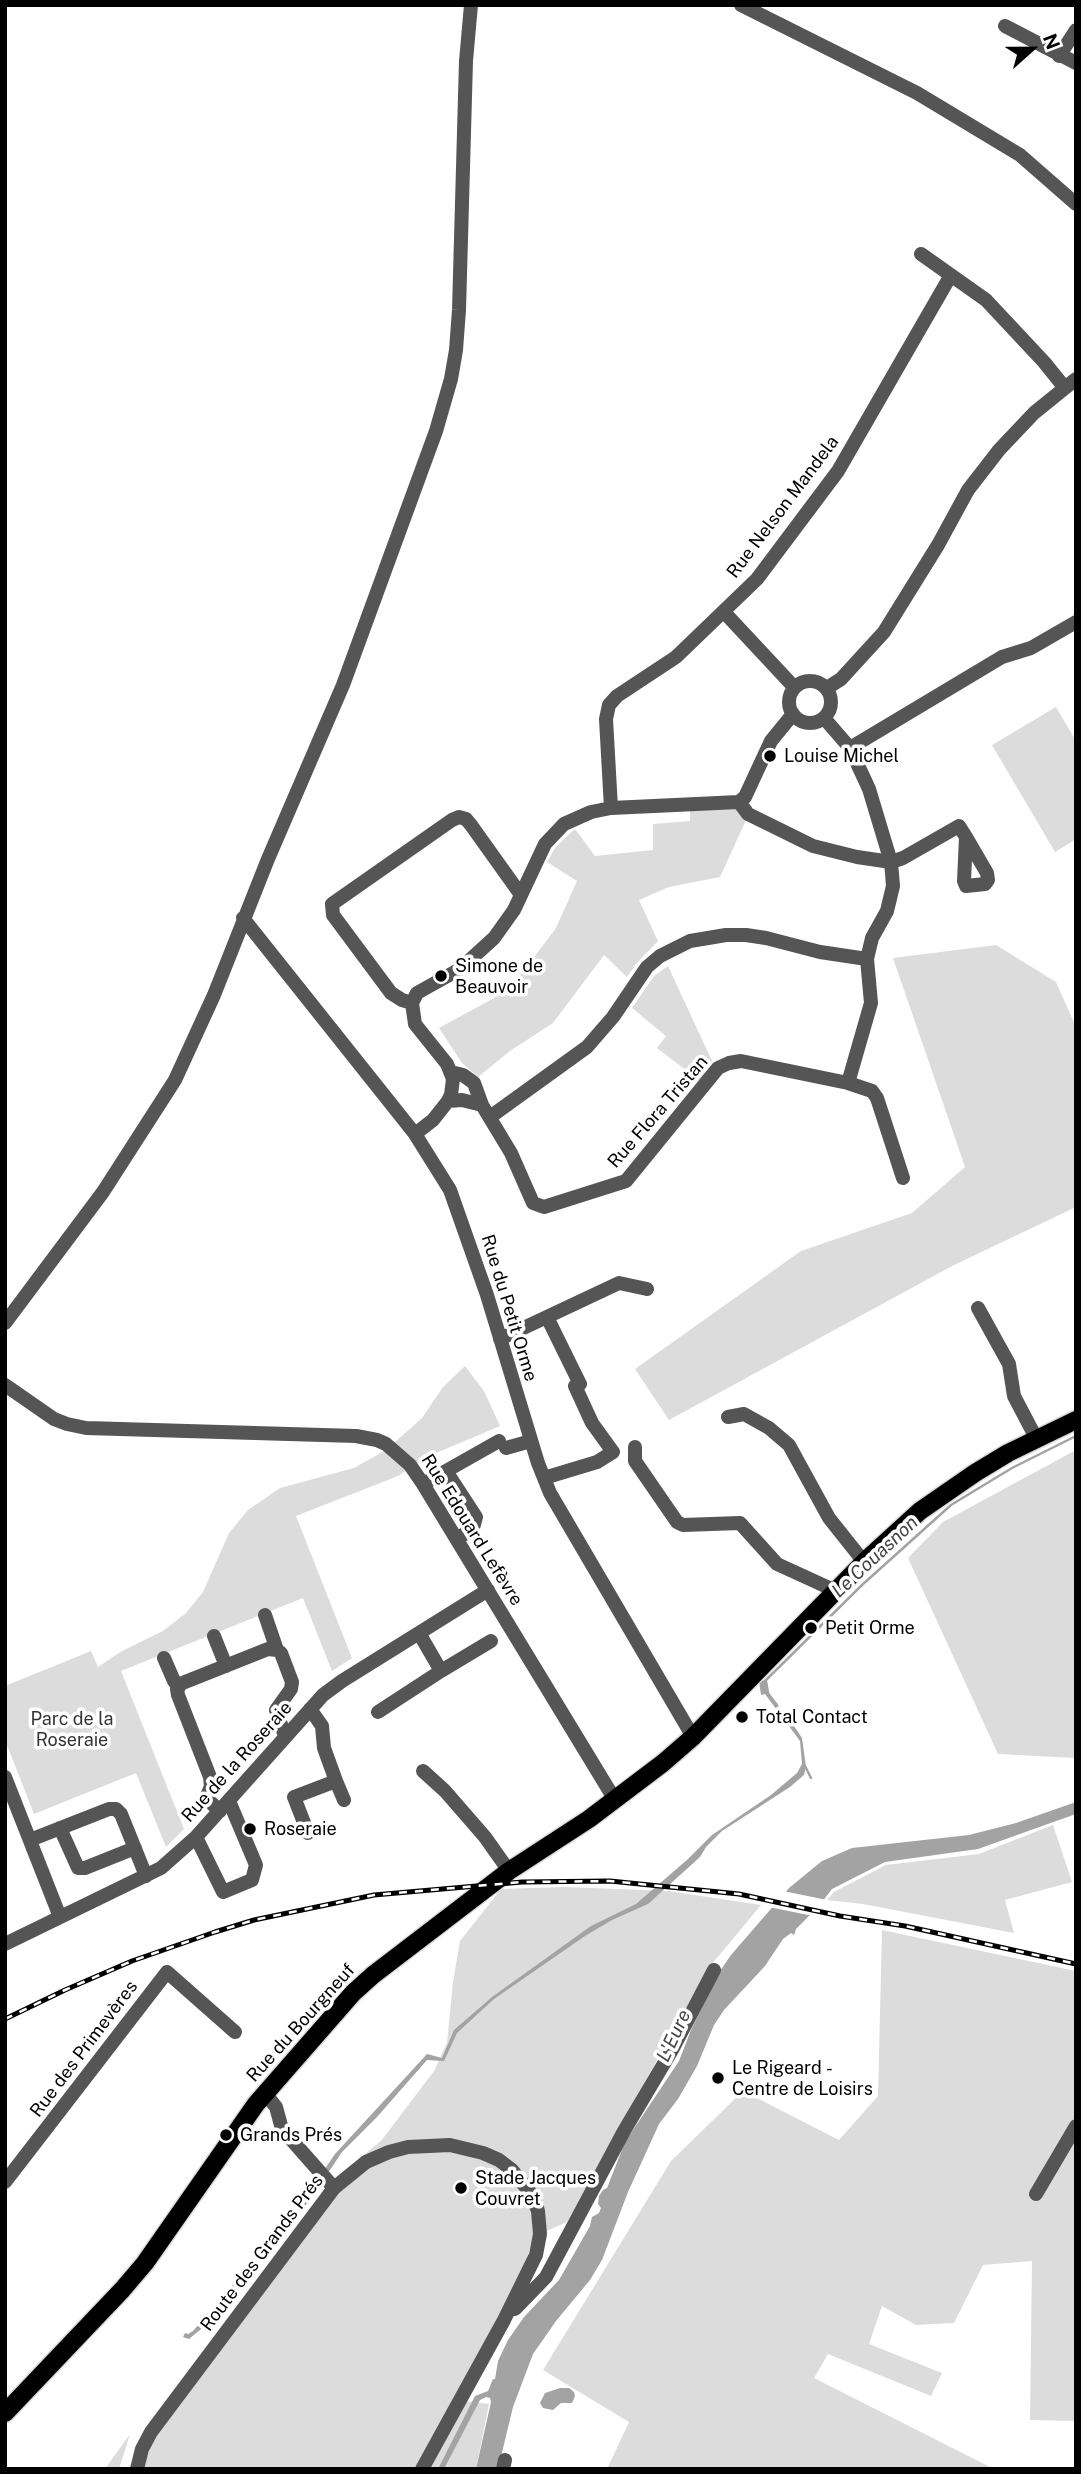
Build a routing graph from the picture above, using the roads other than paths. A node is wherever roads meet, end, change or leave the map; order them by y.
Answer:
1 (471, 5) edge
2 (740, 5) edge
3 (1004, 26) dead end
4 (1076, 30) edge
5 (1059, 56) junction
6 (1076, 63) edge
7 (1076, 204) edge
8 (921, 254) dead end
9 (951, 275) junction
10 (1070, 384) edge
11 (724, 612) junction
12 (1076, 622) edge
13 (794, 687) junction
14 (827, 688) junction
15 (793, 714) junction
16 (824, 718) junction
17 (850, 748) junction
18 (739, 802) junction
19 (611, 808) junction
20 (966, 837) dead end
21 (891, 862) junction
22 (521, 895) junction
23 (243, 918) junction
24 (867, 959) junction
25 (412, 1003) junction
26 (452, 1072) junction
27 (848, 1083) junction
28 (447, 1101) junction
29 (486, 1111) junction
30 (415, 1134) junction
31 (903, 1178) dead end
32 (647, 1289) dead end
33 (978, 1308) dead end
34 (7, 1316) edge
35 (547, 1317) junction
36 (500, 1339) junction
37 (5, 1385) edge
38 (727, 1417) dead end
39 (1076, 1420) edge
40 (1036, 1438) junction
41 (531, 1441) junction
42 (635, 1447) dead end
43 (446, 1471) junction
44 (544, 1478) junction
45 (423, 1484) junction
46 (457, 1539) junction
47 (864, 1562) junction
48 (488, 1590) junction
49 (836, 1591) junction
50 (265, 1615) dead end
51 (419, 1633) junction
52 (214, 1636) dead end
53 (491, 1641) dead end
54 (277, 1650) junction
55 (164, 1658) dead end
56 (226, 1666) junction
57 (441, 1671) junction
58 (179, 1687) junction
59 (310, 1709) junction
60 (378, 1712) dead end
61 (285, 1736) junction
62 (693, 1737) junction
63 (423, 1771) dead end
64 (5, 1777) edge
65 (336, 1781) junction
66 (344, 1800) dead end
67 (615, 1800) junction
68 (10, 1805) edge
69 (225, 1806) junction
70 (60, 1828) junction
71 (307, 1833) dead end
72 (197, 1837) junction
73 (30, 1840) junction
74 (135, 1848) junction
75 (509, 1871) junction
76 (146, 1876) junction
77 (60, 1917) junction
78 (5, 1944) edge
79 (714, 1970) dead end
80 (235, 2032) dead end
81 (265, 2093) junction
82 (1076, 2126) edge
83 (327, 2180) junction
84 (5, 2182) edge
85 (1036, 2194) dead end
86 (540, 2227) junction
87 (570, 2230) junction
88 (504, 2319) junction
89 (5, 2413) edge
90 (136, 2469) edge
91 (422, 2469) edge

1 - 23 street
2 - 7 street
3 - 5 street
4 - 5 street
5 - 6 street
8 - 9 street
9 - 10 street
9 - 11 street, Rue Nelson Mandela
10 - 14 street
11 - 13 street
11 - 19 street, Rue Nelson Mandela
12 - 17 street
13 - 14 street
13 - 15 street
14 - 16 street
15 - 16 street
15 - 18 street
16 - 17 street
17 - 21 street
18 - 19 street
18 - 21 street
19 - 22 street
20 - 21 street
21 - 24 street
22 - 25 street
22 - 25 street
23 - 30 street, Rue du Petit Orme
23 - 34 street
24 - 27 street
24 - 29 street
25 - 26 street, Rue Flora Tristan
26 - 28 street
26 - 29 street, Rue Flora Tristan
27 - 29 street, Rue Flora Tristan
27 - 31 street, Rue Flora Tristan
28 - 29 street
28 - 30 street
30 - 36 street, Rue du Petit Orme
32 - 35 street
33 - 40 street
35 - 36 street
35 - 44 street
36 - 41 street, Rue du Petit Orme
37 - 45 street, Rue Edouard Lefèvre
38 - 47 street
39 - 40 main road, Rue du Bourgneuf
40 - 47 main road, Rue du Bourgneuf
41 - 43 street
41 - 44 street, Rue du Petit Orme
42 - 49 street
43 - 45 street
43 - 46 street
44 - 62 street, Rue du Petit Orme
45 - 46 street, Rue Edouard Lefèvre
46 - 48 street, Rue Edouard Lefèvre
47 - 49 main road, Rue du Bourgneuf
48 - 51 street, Rue de la Roseraie
48 - 67 street, Rue Edouard Lefèvre
49 - 62 main road, Rue du Bourgneuf
50 - 54 street
51 - 57 street
51 - 59 street, Rue de la Roseraie
52 - 56 street
53 - 57 street
54 - 56 street
54 - 61 street
55 - 58 street
56 - 58 street
57 - 60 street
58 - 69 street
59 - 61 street, Rue de la Roseraie
59 - 65 street
61 - 69 street, Rue de la Roseraie
62 - 67 main road, Rue du Bourgneuf
63 - 75 street
64 - 68 street
65 - 66 street
65 - 71 street
67 - 75 main road, Rue du Bourgneuf
68 - 73 street
69 - 72 street, Rue de la Roseraie
69 - 72 street
70 - 73 street
70 - 74 street
70 - 74 street
72 - 76 street, Rue de la Roseraie
73 - 77 street
74 - 76 street
75 - 81 main road, Rue du Bourgneuf
76 - 77 street, Rue de la Roseraie
77 - 78 street, Rue de la Roseraie
79 - 87 street
80 - 84 street, Rue des Primevères
81 - 83 street
81 - 89 main road, Rue du Bourgneuf
82 - 85 street
83 - 86 street, Route des Grands Prés
83 - 90 street, Route des Grands Prés
86 - 87 street
86 - 88 street, Route des Grands Prés
87 - 88 street
88 - 91 street, Route des Grands Prés

